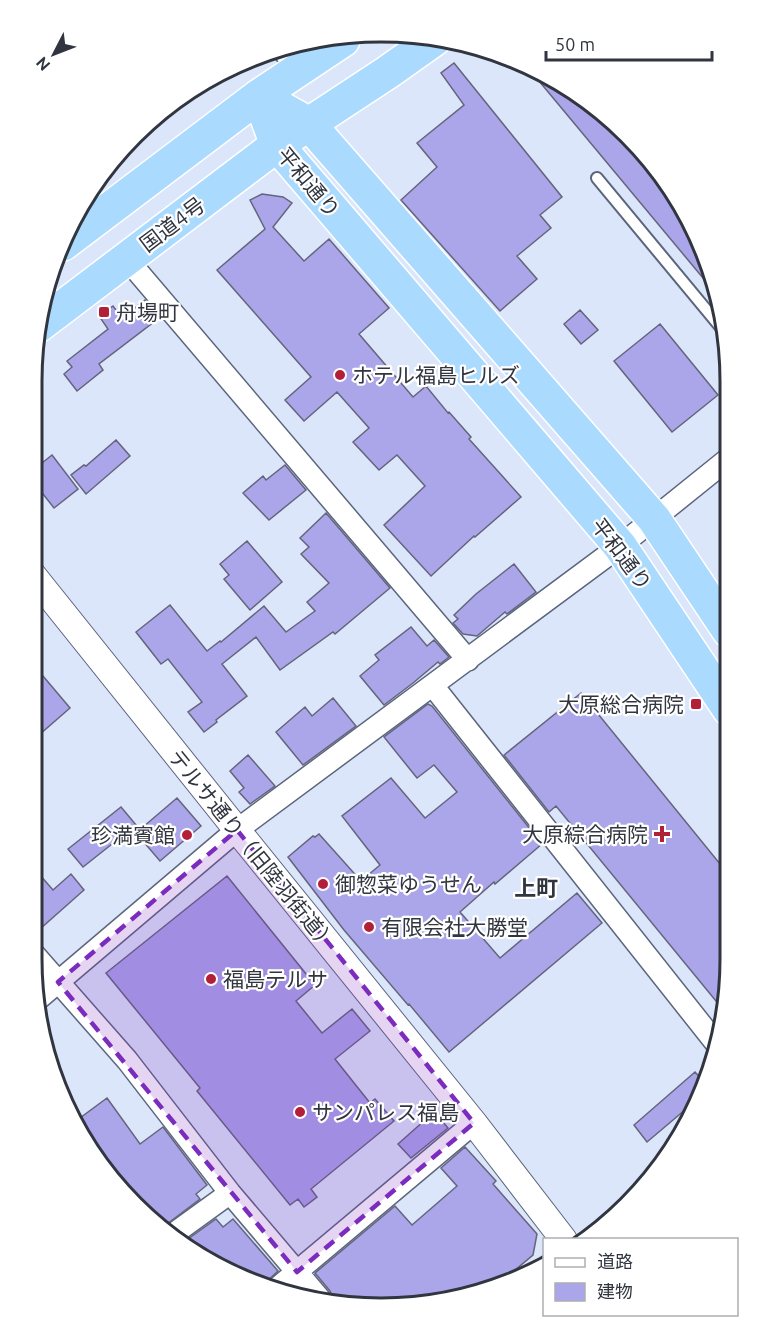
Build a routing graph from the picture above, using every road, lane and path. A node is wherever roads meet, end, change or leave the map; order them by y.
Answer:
1 (426, 45) edge
2 (322, 48) edge
3 (290, 59) edge
4 (259, 96) junction
5 (309, 124) junction
6 (277, 145) junction
7 (597, 178) dead end
8 (85, 216) edge
9 (126, 258) junction
10 (48, 318) edge
11 (714, 319) edge
12 (720, 465) edge
13 (654, 519) junction
14 (620, 546) junction
15 (42, 586) edge
16 (720, 618) edge
17 (468, 660) junction
18 (433, 686) junction
19 (720, 696) edge
20 (237, 830) junction
21 (42, 964) edge
22 (58, 982) junction
23 (44, 994) edge
24 (711, 1034) edge
25 (474, 1124) junction
26 (230, 1193) junction
27 (178, 1230) edge
28 (563, 1238) edge
29 (297, 1272) junction
30 (283, 1283) edge
31 (313, 1290) edge

1 - 5 highway, 国道4号
2 - 3 highway
3 - 4 highway
4 - 5 highway, 平和通り
4 - 6 highway, 平和通り
4 - 8 highway
5 - 6 highway, 国道4号
5 - 13 highway, 平和通り
6 - 9 highway, 国道4号
6 - 14 highway, 平和通り
7 - 11 lane
9 - 10 highway, 国道4号
9 - 17 street
12 - 13 street
13 - 14 street
13 - 16 highway, 平和通り
14 - 17 street
14 - 19 highway, 平和通り
15 - 20 street, テルサ通り（旧陸羽街道）
17 - 18 street
18 - 20 street
18 - 24 street
20 - 22 street
20 - 25 street, テルサ通り（旧陸羽街道）
21 - 22 street
22 - 23 street
22 - 26 street
25 - 28 street, テルサ通り（旧陸羽街道）
25 - 29 street
26 - 27 street
26 - 29 street
29 - 30 street
29 - 31 street

